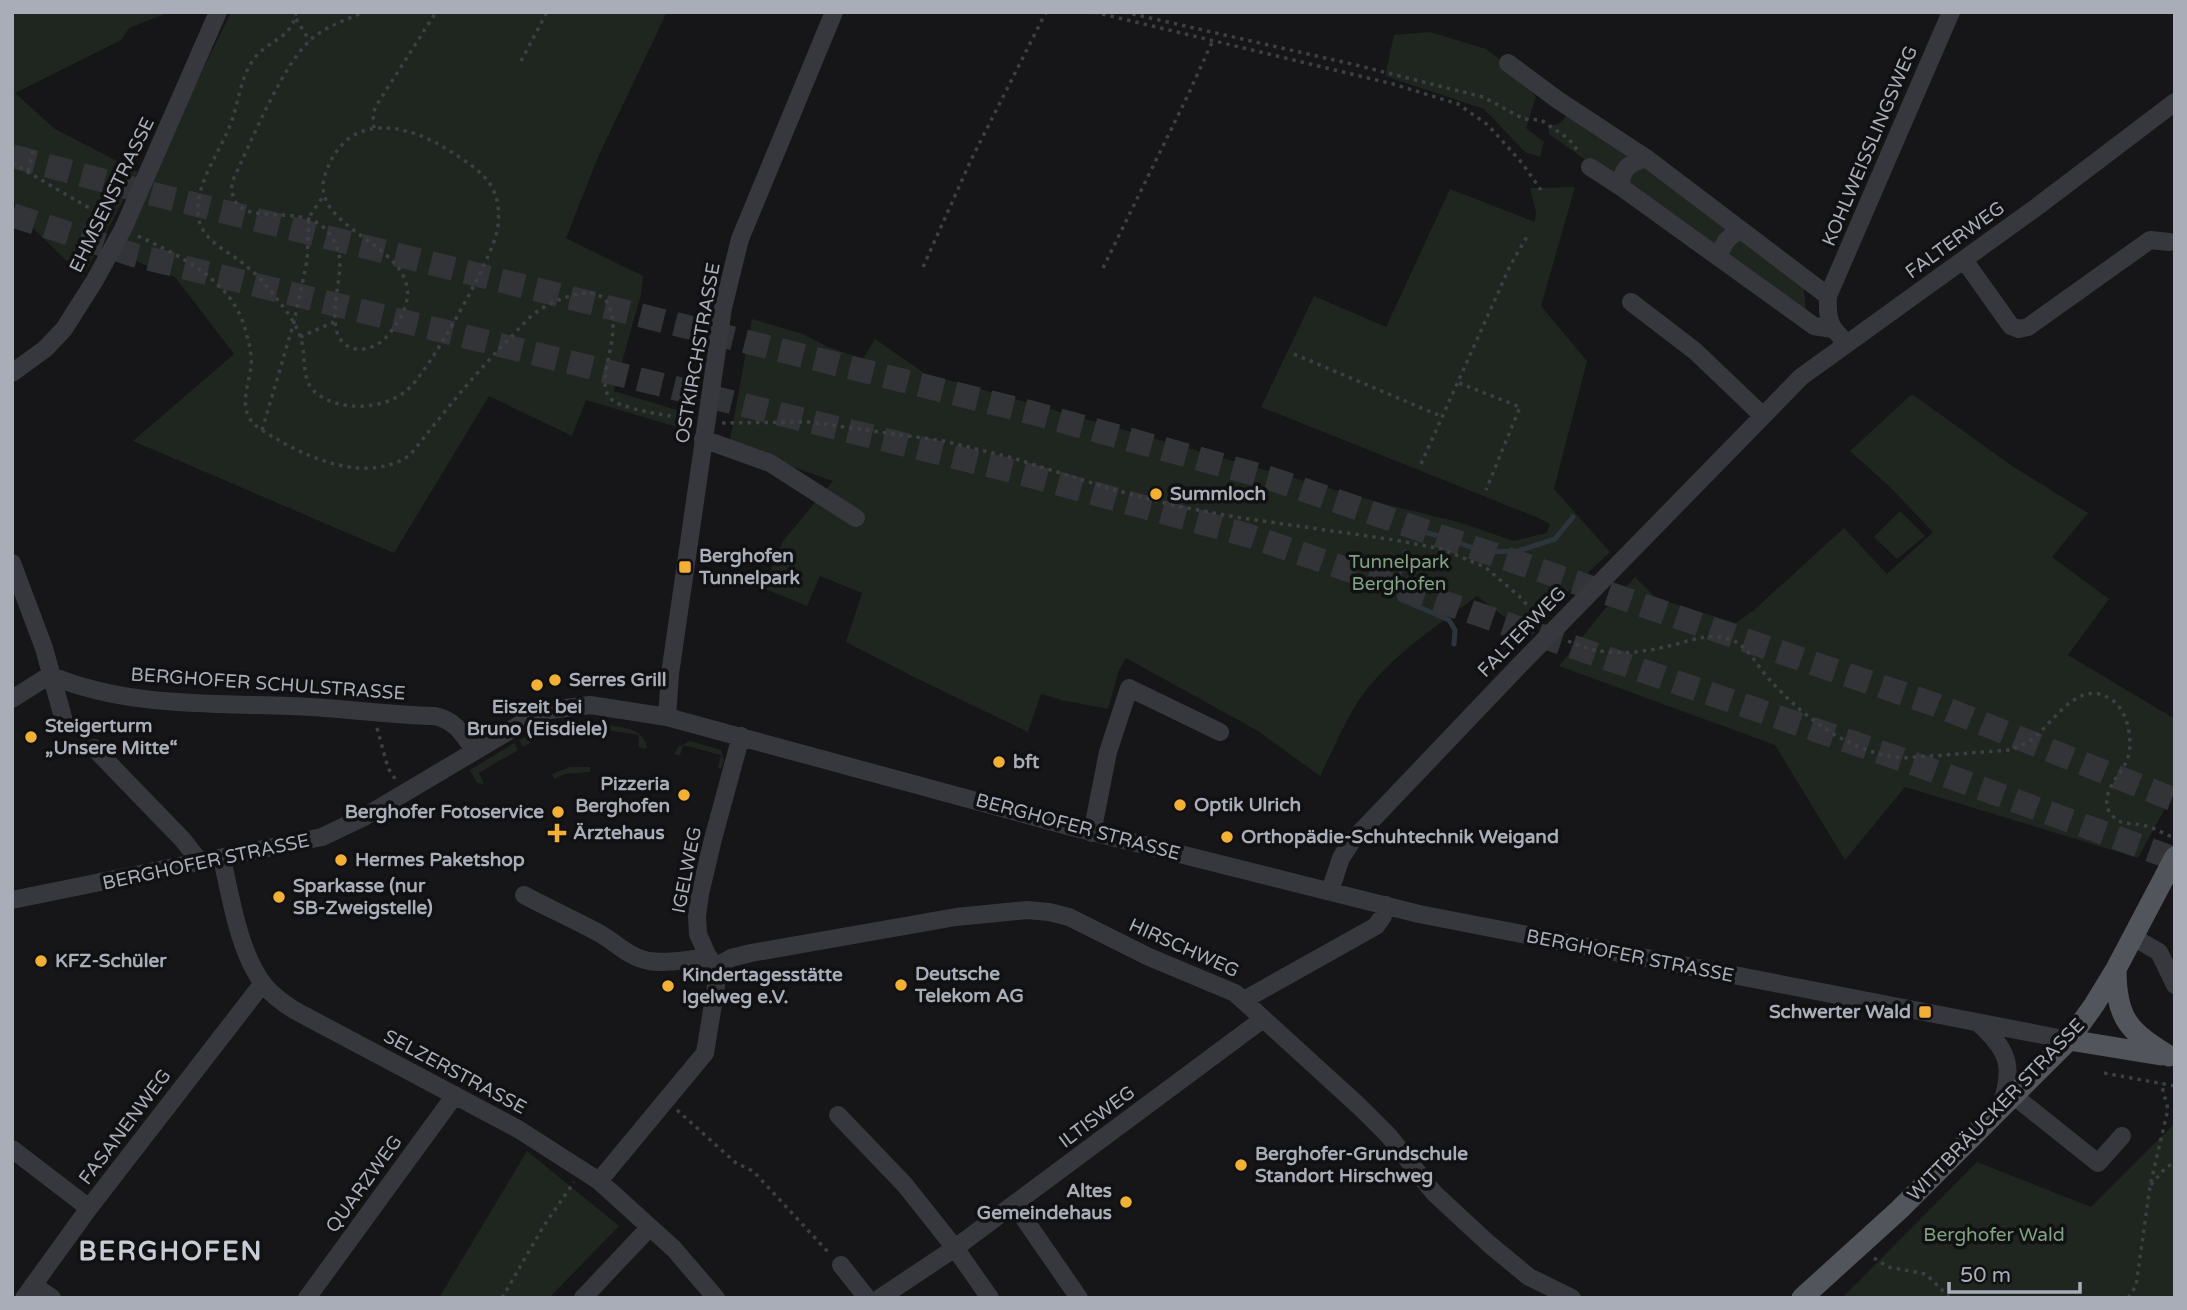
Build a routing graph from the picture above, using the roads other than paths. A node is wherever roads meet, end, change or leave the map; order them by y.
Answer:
1 (218, 12) edge
2 (834, 12) edge
3 (1951, 12) edge
4 (1508, 63) dead end
5 (2175, 102) edge
6 (1646, 158) junction
7 (1590, 167) road end
8 (1621, 187) junction
9 (1739, 229) junction
10 (2169, 242) dead end
11 (1718, 256) junction
12 (1964, 260) junction
13 (1828, 296) junction
14 (1631, 302) dead end
15 (1832, 329) junction
16 (1847, 343) junction
17 (12, 373) edge
18 (1763, 415) junction
19 (704, 439) junction
20 (856, 518) dead end
21 (12, 563) edge
22 (50, 675) junction
23 (12, 699) edge
24 (667, 717) junction
25 (64, 721) dead end
26 (1220, 732) dead end
27 (741, 736) junction
28 (94, 748) dead end
29 (474, 750) junction
30 (1092, 833) junction
31 (2175, 856) edge
32 (222, 859) junction
33 (201, 863) junction
34 (1329, 891) junction
35 (524, 895) dead end
36 (12, 900) edge
37 (1386, 905) junction
38 (2133, 937) junction
39 (711, 962) junction
40 (2116, 969) junction
41 (263, 983) junction
42 (2175, 985) edge
43 (1244, 1000) junction
44 (1263, 1019) junction
45 (1978, 1022) junction
46 (2070, 1040) junction
47 (2172, 1057) edge
48 (455, 1095) junction
49 (2007, 1103) junction
50 (838, 1115) dead end
51 (2122, 1136) dead end
52 (12, 1149) edge
53 (599, 1181) junction
54 (1014, 1204) junction
55 (89, 1208) junction
56 (650, 1227) junction
57 (955, 1248) junction
58 (841, 1265) road end
59 (28, 1291) edge
60 (52, 1298) edge
61 (307, 1298) edge
62 (583, 1298) edge
63 (716, 1298) edge
64 (867, 1298) edge
65 (880, 1298) edge
66 (990, 1298) edge
67 (1079, 1298) edge
68 (1572, 1298) edge
69 (1802, 1298) edge

1 - 17 street, EHMSENSTRASSE
2 - 19 street, OSTKIRCHSTRASSE
3 - 13 street, KOHLWEISSLINGSWEG
4 - 6 street
5 - 12 street, FALTERWEG
6 - 8 street
6 - 9 street
7 - 8 street
8 - 11 street
9 - 11 street
9 - 13 street
10 - 12 street
11 - 15 street
12 - 16 street, FALTERWEG
13 - 15 street
14 - 18 street
15 - 16 street
16 - 18 street, FALTERWEG
18 - 34 street, FALTERWEG
19 - 20 street
19 - 24 street, OSTKIRCHSTRASSE
21 - 22 street
22 - 23 street
22 - 25 street
22 - 29 street, BERGHOFER SCHULSTRASSE
24 - 27 street, BERGHOFER STRASSE
24 - 29 street, BERGHOFER STRASSE
26 - 30 street
27 - 30 street, BERGHOFER STRASSE
27 - 39 street, IGELWEG
28 - 33 street
29 - 32 street, BERGHOFER STRASSE
30 - 34 street, BERGHOFER STRASSE
31 - 38 main road, WITTBRÄUCKER STRASSE
32 - 33 street, BERGHOFER STRASSE
32 - 41 street, SELZERSTRASSE
33 - 36 street, BERGHOFER STRASSE
34 - 37 street, BERGHOFER STRASSE
35 - 39 street, HIRSCHWEG
37 - 43 street
37 - 45 street, BERGHOFER STRASSE
38 - 40 main road, WITTBRÄUCKER STRASSE
38 - 42 street
39 - 43 street, HIRSCHWEG
39 - 53 street, IGELWEG
40 - 46 main road, WITTBRÄUCKER STRASSE
40 - 47 main road
41 - 48 street, SELZERSTRASSE
41 - 55 street, FASANENWEG
43 - 44 street, HIRSCHWEG
44 - 54 street, ILTISWEG
44 - 68 street, HIRSCHWEG
45 - 46 street, BERGHOFER STRASSE
45 - 49 street
46 - 47 main road, BERGHOFER STRASSE
46 - 49 main road, WITTBRÄUCKER STRASSE
48 - 53 street, SELZERSTRASSE
48 - 61 street, QUARZWEG
49 - 51 street
49 - 69 main road, WITTBRÄUCKER STRASSE
50 - 57 street
52 - 55 street
53 - 56 street, SELZERSTRASSE
54 - 57 street, ILTISWEG
54 - 67 street
55 - 59 street, FASANENWEG
56 - 62 street
56 - 63 street, SELZERSTRASSE
57 - 65 street, ILTISWEG
57 - 66 street
58 - 64 street
59 - 60 street

